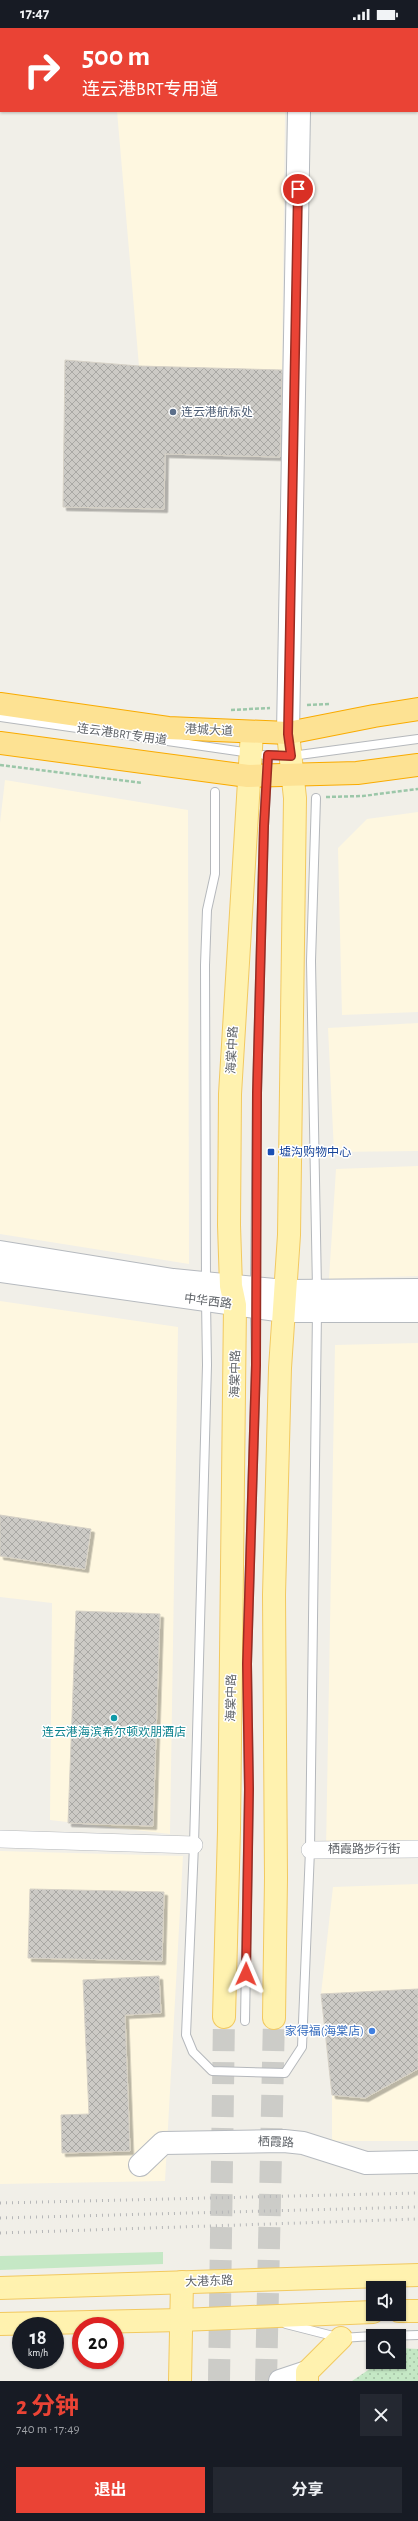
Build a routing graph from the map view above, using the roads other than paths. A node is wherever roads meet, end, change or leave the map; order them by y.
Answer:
1 (299, 112) edge
2 (0, 704) edge
3 (418, 709) edge
4 (0, 717) edge
5 (288, 734) junction
6 (418, 739) edge
7 (0, 743) edge
8 (257, 758) junction
9 (293, 765) junction
10 (418, 765) edge
11 (215, 792) dead end
12 (316, 798) dead end
13 (0, 1252) edge
14 (0, 1271) edge
15 (418, 1290) edge
16 (206, 1292) junction
17 (248, 1297) junction
18 (285, 1301) junction
19 (317, 1302) junction
20 (418, 1311) edge
21 (0, 1838) edge
22 (194, 1845) junction
23 (418, 1849) edge
24 (310, 1850) junction
25 (224, 2017) tunnel mouth
26 (274, 2018) tunnel mouth
27 (245, 2021) dead end
28 (418, 2162) edge
29 (140, 2165) dead end
30 (418, 2275) edge
31 (182, 2282) junction
32 (0, 2288) edge
33 (406, 2311) edge
34 (418, 2311) edge
35 (366, 2312) edge
36 (254, 2316) junction
37 (181, 2320) junction
38 (0, 2324) edge
39 (406, 2335) edge
40 (418, 2335) edge
41 (366, 2336) edge
42 (341, 2338) junction
43 (307, 2376) edge
44 (180, 2381) edge
45 (280, 2381) edge

1 - 5 main road
2 - 8 highway, 港城大道
3 - 5 highway, 港城大道
4 - 8 lane, 连云港BRT专用道
5 - 8 highway, 港城大道
5 - 9 main road
6 - 9 lane
7 - 8 highway, 港城大道
8 - 9 highway, 港城大道
8 - 17 main road, 海棠中路
9 - 10 highway, 港城大道
9 - 18 main road
11 - 16 lane
12 - 19 lane
13 - 16 main road
14 - 16 main road, 中华西路
15 - 19 main road
16 - 17 main road
16 - 22 lane
17 - 18 main road
17 - 25 main road, 海棠中路
17 - 27 lane
18 - 19 main road
18 - 26 main road
19 - 20 main road
19 - 24 lane
21 - 22 street
22 - 24 lane
23 - 24 street, 栖霞路步行街
28 - 29 main road, 栖霞路
30 - 31 main road, 大港东路
31 - 32 main road, 大港东路
31 - 37 main road
33 - 34 main road
35 - 36 main road
36 - 37 main road
36 - 42 lane
37 - 38 main road
37 - 44 main road
39 - 40 lane
41 - 42 lane
42 - 43 main road
43 - 45 main road

